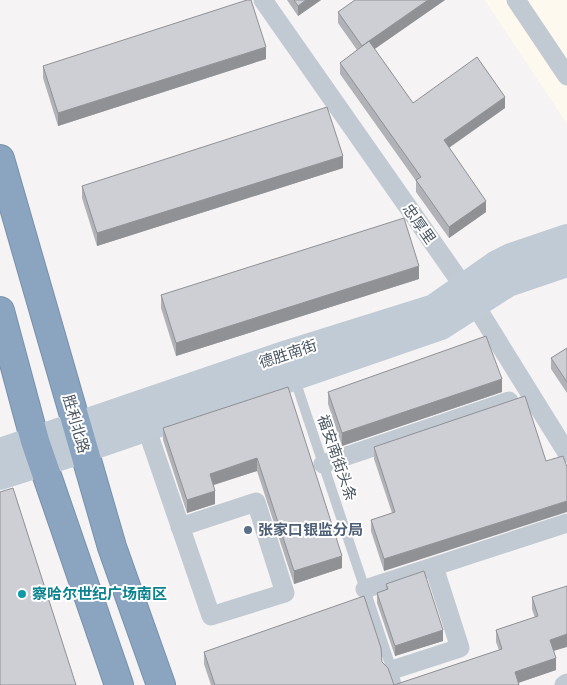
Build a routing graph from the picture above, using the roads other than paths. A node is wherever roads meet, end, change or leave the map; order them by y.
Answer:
1 (263, 0) edge
2 (516, 0) edge
3 (567, 76) edge
4 (0, 159) edge
5 (567, 238) edge
6 (567, 263) edge
7 (470, 296) junction
8 (0, 311) edge
9 (6, 350) edge
10 (290, 365) junction
11 (509, 401) edge
12 (142, 416) junction
13 (80, 438) junction
14 (39, 451) junction
15 (0, 452) edge
16 (567, 453) edge
17 (323, 464) junction
18 (0, 476) edge
19 (567, 523) edge
20 (180, 527) junction
21 (434, 567) junction
22 (365, 589) junction
23 (395, 677) edge
24 (567, 683) edge
25 (119, 685) edge
26 (162, 685) edge
27 (564, 685) edge

1 - 7 street, 忠厚里
2 - 3 street
4 - 13 highway, 胜利北路
5 - 7 main road, 德胜南街
6 - 7 main road, 德胜南街
7 - 10 main road, 德胜南街
7 - 16 street, 忠厚里
8 - 9 highway
9 - 14 highway
10 - 12 main road, 德胜南街
10 - 17 lane, 福安南街头条
11 - 17 street
12 - 13 main road, 德胜南街
12 - 20 street
13 - 14 main road, 德胜南街
13 - 26 highway, 胜利北路
14 - 15 main road, 德胜南街
14 - 18 main road, 德胜南街
14 - 25 highway
17 - 22 lane, 福安南街头条
19 - 21 street
20 - 20 street
21 - 22 street
21 - 23 street
22 - 23 lane, 福安南街头条
24 - 27 street

